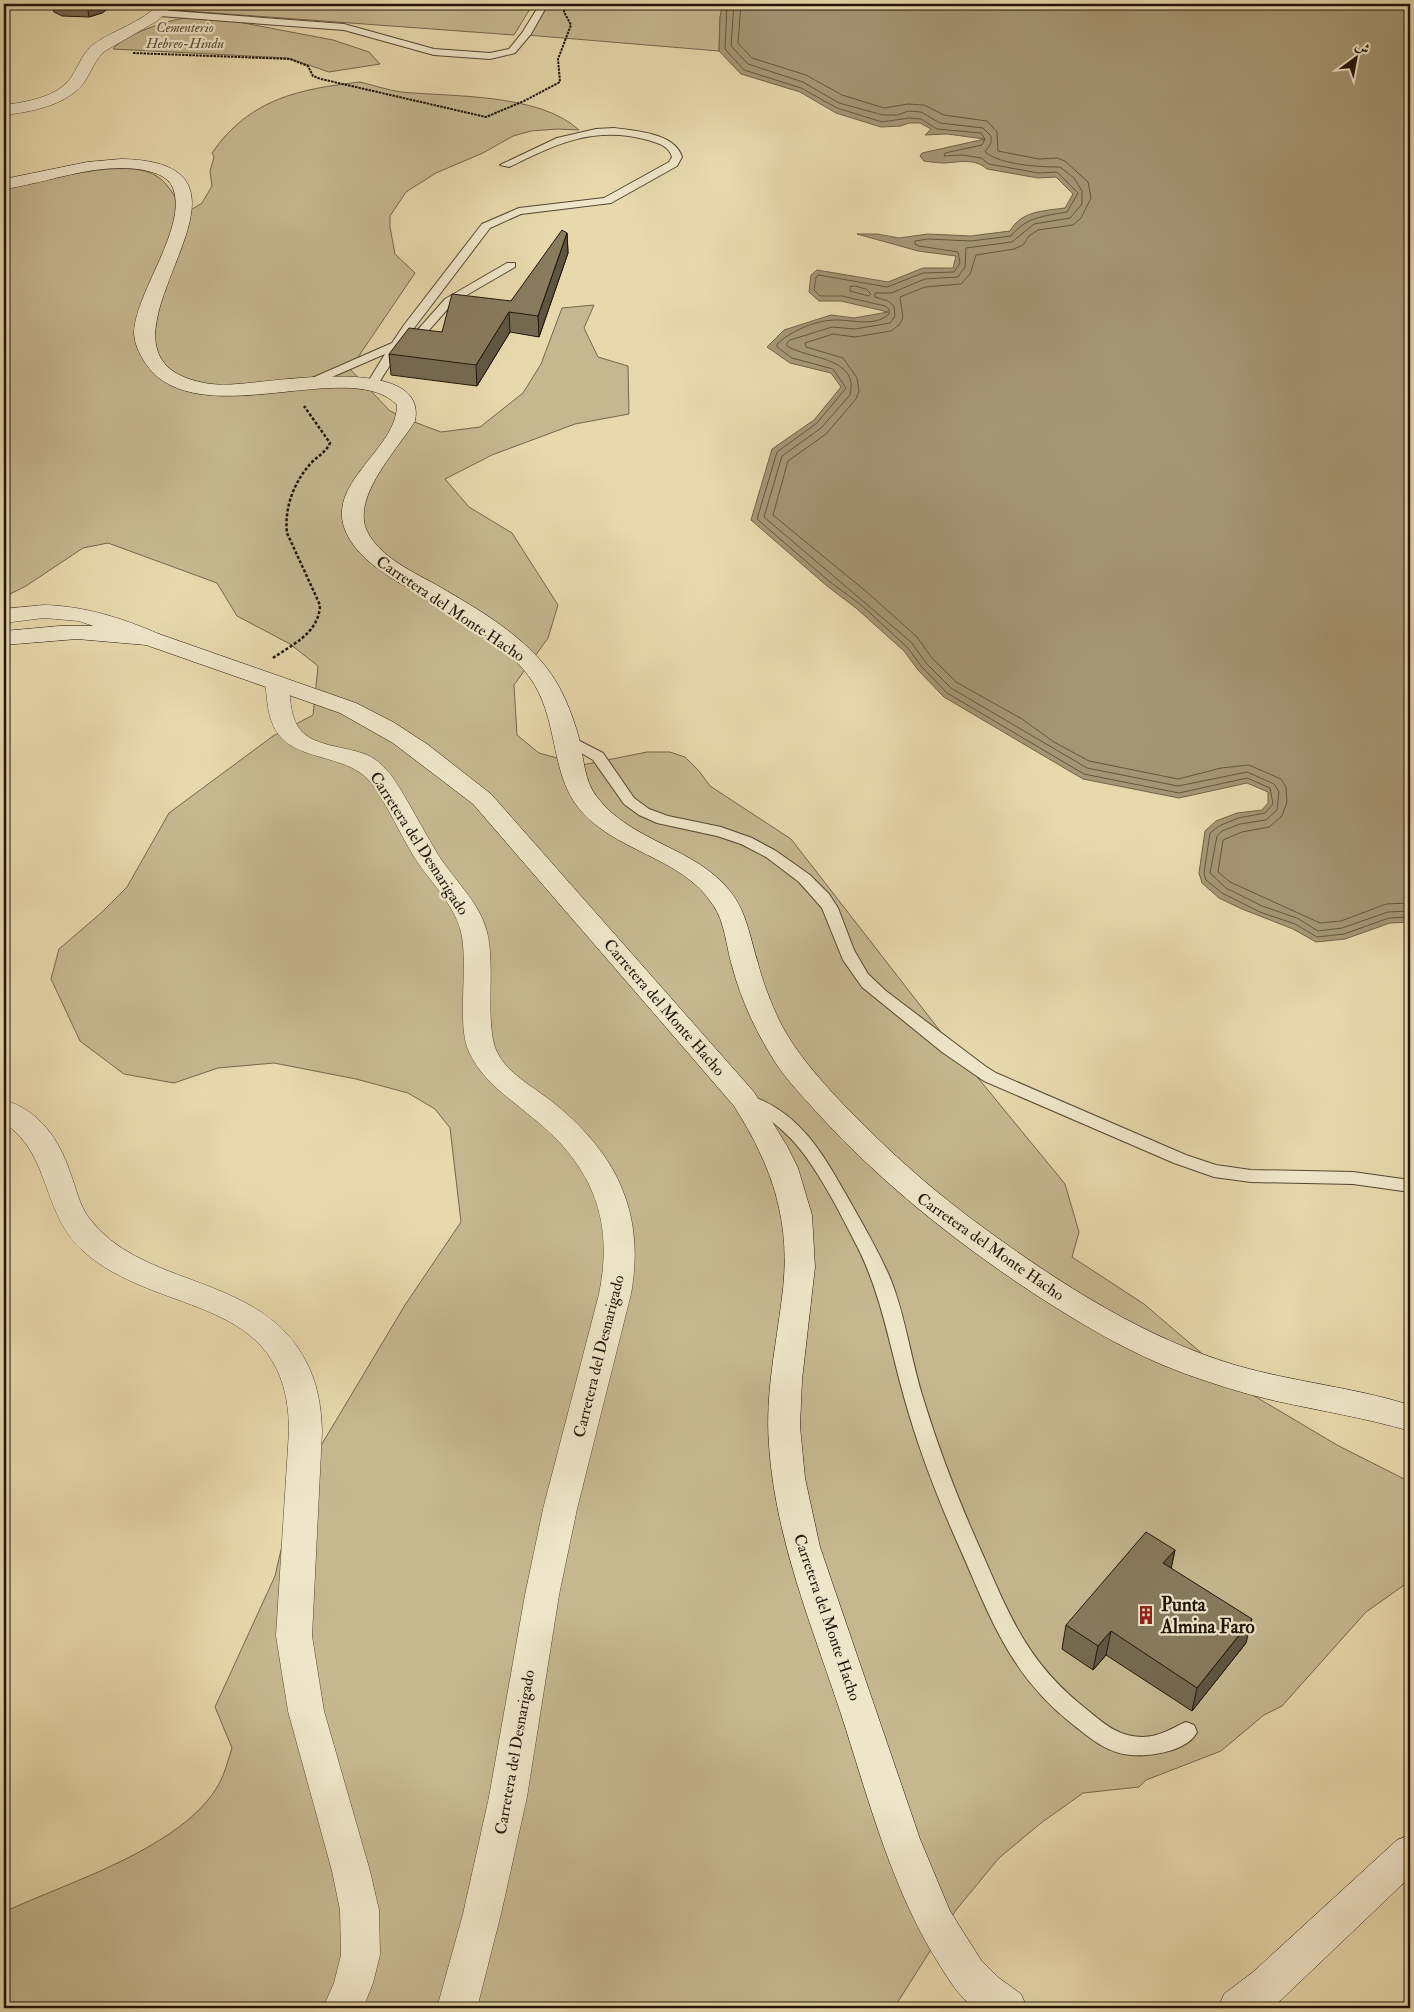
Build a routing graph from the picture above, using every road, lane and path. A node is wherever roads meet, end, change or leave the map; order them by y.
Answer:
1 (544, 4) edge
2 (566, 4) edge
3 (164, 8) edge
4 (83, 69) junction
5 (4, 110) edge
6 (505, 165) dead end
7 (4, 184) edge
8 (511, 265) dead end
9 (439, 287) junction
10 (468, 292) junction
11 (397, 346) junction
12 (297, 385) junction
13 (372, 385) junction
14 (4, 616) edge
15 (4, 638) edge
16 (151, 639) junction
17 (263, 678) junction
18 (566, 738) junction
19 (744, 1099) junction
20 (4, 1110) edge
21 (1410, 1186) edge
22 (1410, 1418) edge
23 (1186, 1732) dead end
24 (1410, 1852) edge
25 (343, 2008) edge
26 (457, 2008) edge
27 (1007, 2008) edge
28 (1238, 2008) edge

1 - 3 lane
2 - 4 path
3 - 4 main road
4 - 5 main road
6 - 9 lane
7 - 12 main road, Carretera del Monte Hacho
8 - 10 lane
9 - 10 lane
9 - 11 lane
10 - 11 lane
11 - 12 lane
11 - 13 lane
12 - 13 main road, Carretera del Monte Hacho
12 - 17 path
13 - 18 main road, Carretera del Monte Hacho
14 - 16 main road
15 - 16 main road, Carretera del Monte Hacho
16 - 17 main road, Carretera del Monte Hacho
17 - 19 main road, Carretera del Monte Hacho
17 - 26 main road, Carretera del Desnarigado
18 - 21 lane
18 - 22 main road, Carretera del Monte Hacho
19 - 23 lane
19 - 27 main road, Carretera del Monte Hacho
20 - 25 main road
24 - 28 main road

